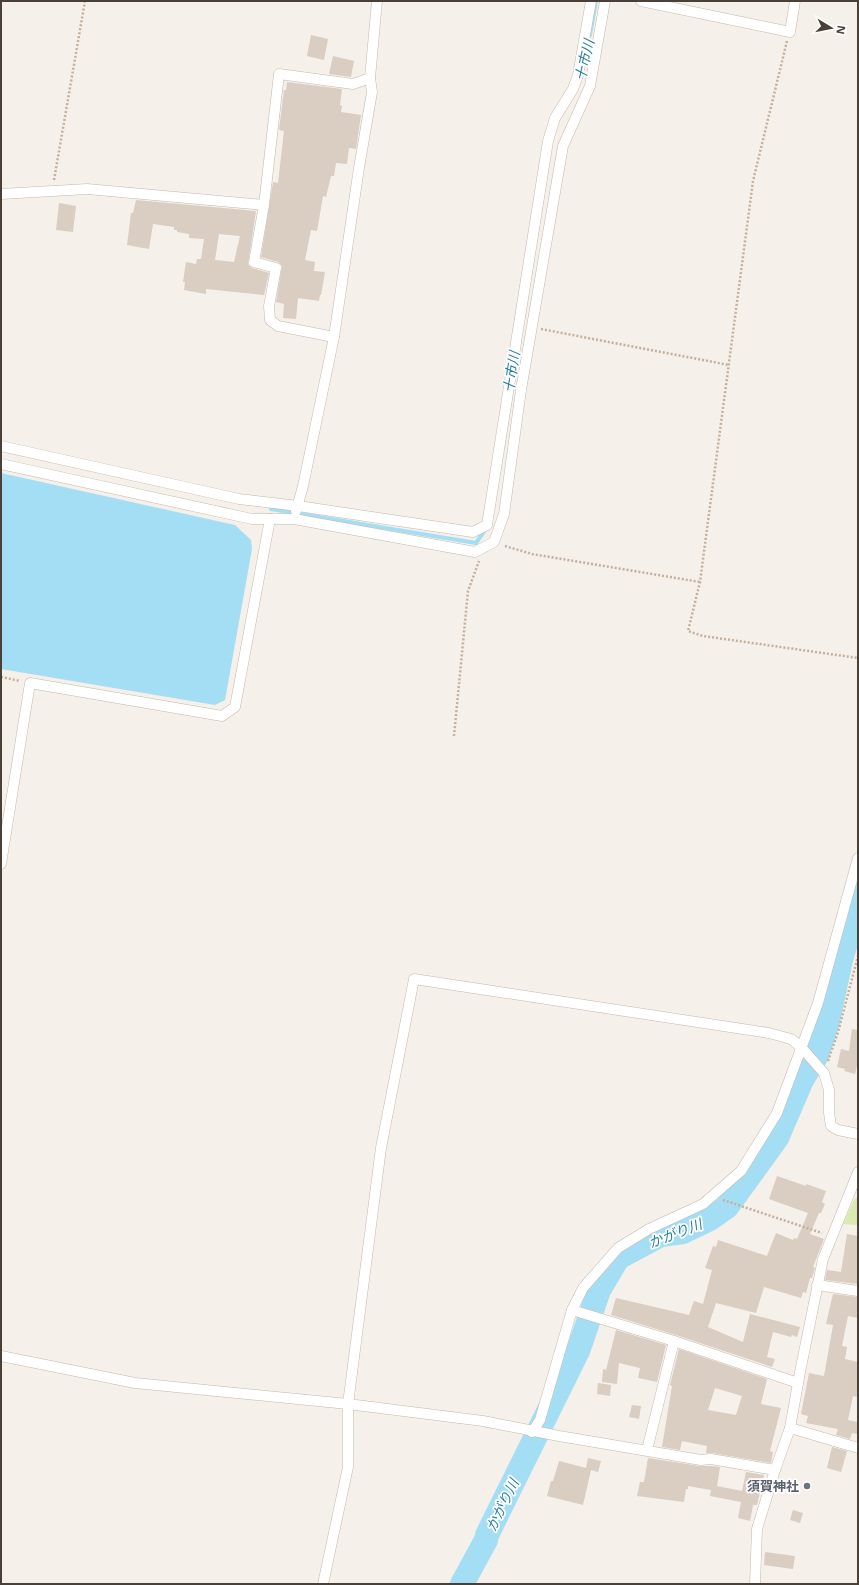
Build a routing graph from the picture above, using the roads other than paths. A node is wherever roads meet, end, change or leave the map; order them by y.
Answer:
1 (378, 1) edge
2 (591, 1) edge
3 (605, 1) edge
4 (641, 1) edge
5 (795, 1) edge
6 (370, 78) junction
7 (1, 194) edge
8 (264, 205) junction
9 (334, 337) junction
10 (1, 446) edge
11 (1, 464) edge
12 (298, 506) junction
13 (270, 519) junction
14 (294, 519) junction
15 (858, 858) edge
16 (1, 864) edge
17 (801, 1047) junction
18 (858, 1134) edge
19 (858, 1172) edge
20 (817, 1285) junction
21 (858, 1291) edge
22 (572, 1310) junction
23 (674, 1341) junction
24 (1, 1356) edge
25 (798, 1382) junction
26 (348, 1404) junction
27 (790, 1428) junction
28 (532, 1432) junction
29 (858, 1448) edge
30 (647, 1450) junction
31 (775, 1470) junction
32 (323, 1584) edge
33 (755, 1584) edge

1 - 6 street
2 - 12 street
3 - 14 street
4 - 5 street
6 - 8 street
6 - 9 street
7 - 8 street
8 - 9 street
9 - 12 street
10 - 12 street
11 - 13 street
12 - 14 street
13 - 14 street
13 - 16 street
15 - 17 street
17 - 18 street
17 - 22 street
17 - 26 street
19 - 20 street
20 - 21 street
20 - 25 street
22 - 23 street
22 - 28 street
23 - 25 street
23 - 30 street
24 - 26 street
25 - 27 street
26 - 28 street
26 - 32 street
27 - 29 street
27 - 31 street
28 - 30 street
30 - 31 street
31 - 33 street

